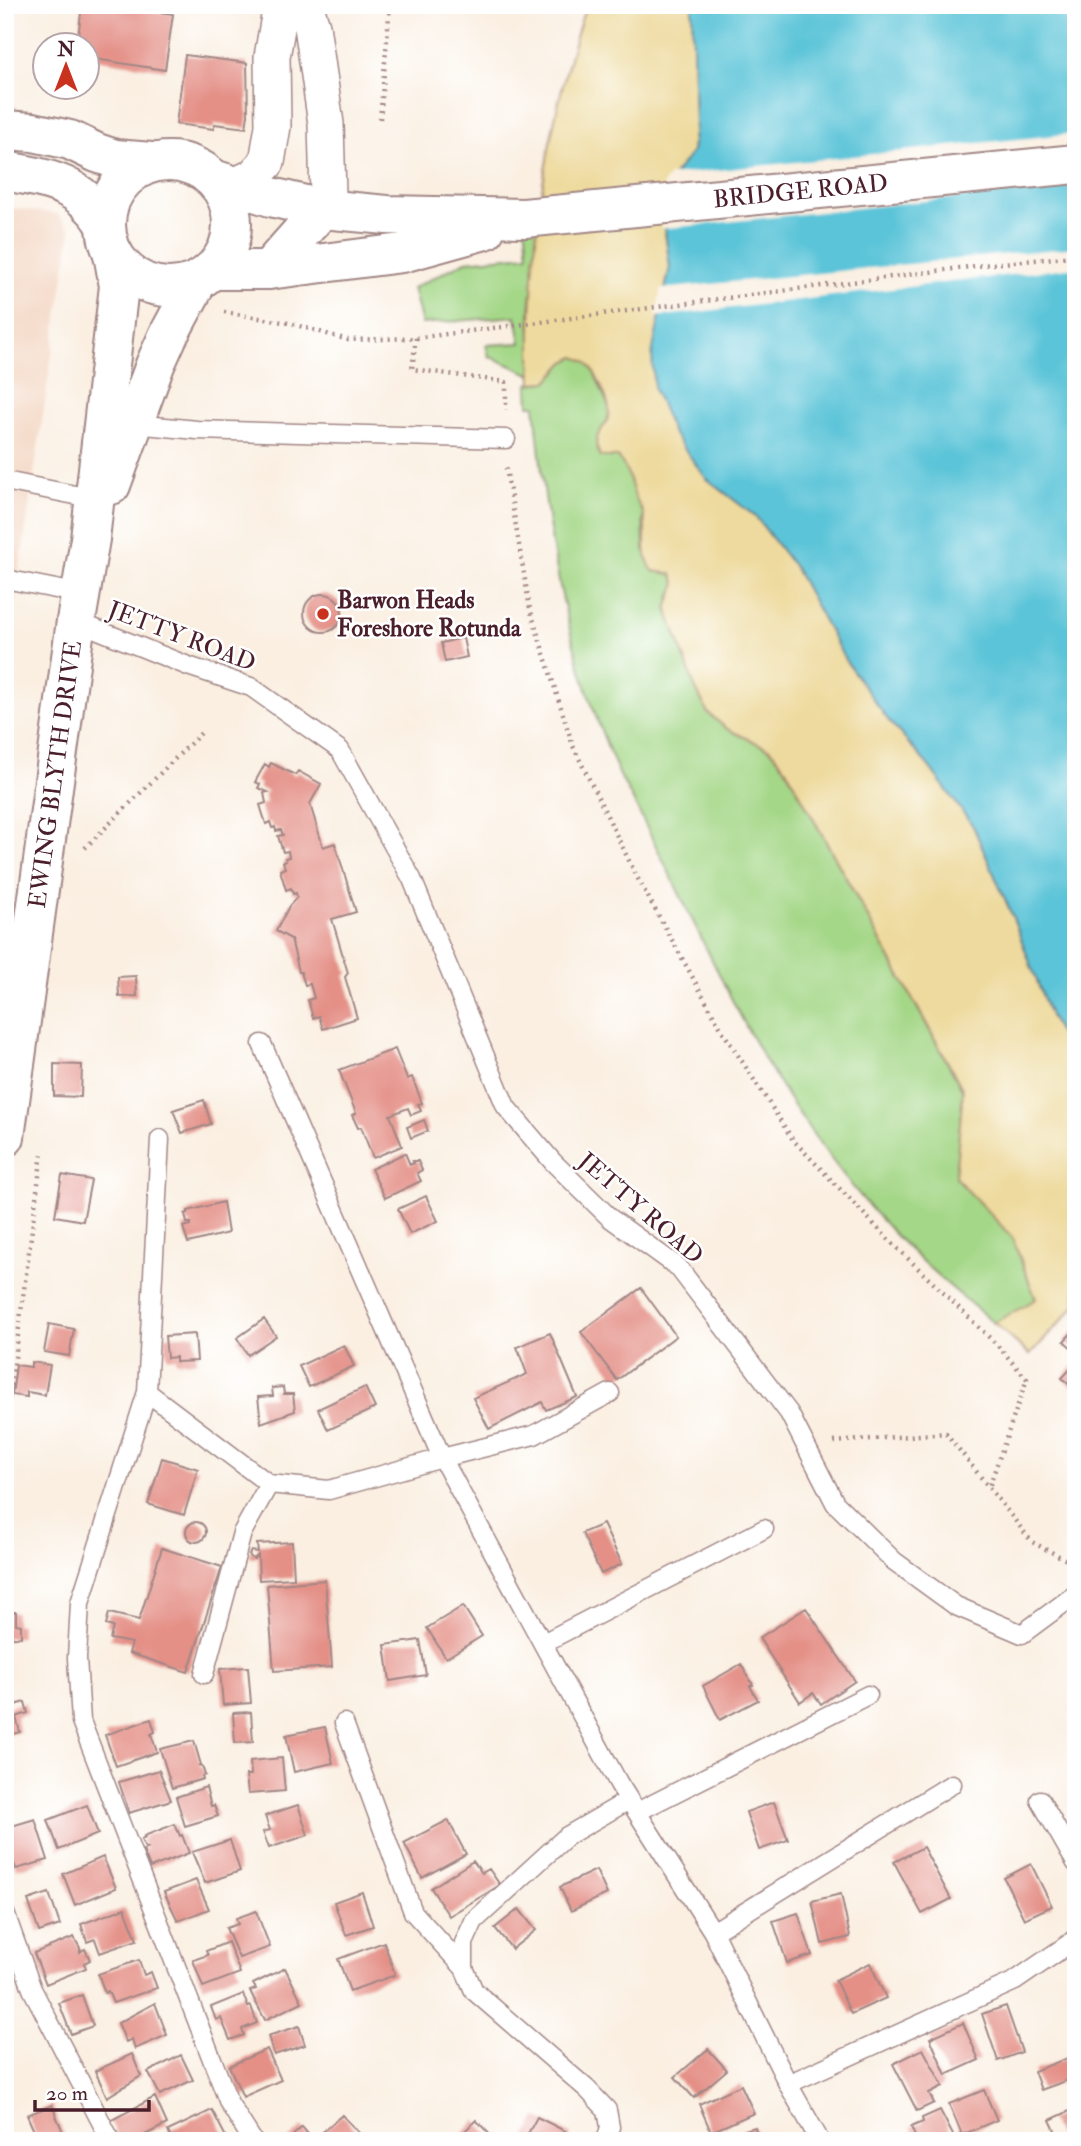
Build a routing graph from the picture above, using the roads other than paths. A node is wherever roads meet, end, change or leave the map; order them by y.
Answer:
1 (281, 5) edge
2 (305, 5) edge
3 (5, 131) edge
4 (152, 163) junction
5 (1076, 164) edge
6 (5, 171) edge
7 (226, 182) junction
8 (322, 209) junction
9 (524, 218) junction
10 (109, 239) junction
11 (268, 270) junction
12 (198, 285) junction
13 (119, 422) junction
14 (506, 439) road end
15 (5, 481) edge
16 (95, 499) junction
17 (90, 539) junction
18 (5, 579) edge
19 (79, 607) junction
20 (262, 1044) dead end
21 (5, 1137) edge
22 (160, 1139) dead end
23 (146, 1392) junction
24 (610, 1393) dead end
25 (442, 1458) junction
26 (269, 1485) junction
27 (764, 1529) dead end
28 (1076, 1594) edge
29 (543, 1643) junction
30 (204, 1674) dead end
31 (868, 1695) dead end
32 (344, 1723) dead end
33 (952, 1784) dead end
34 (1040, 1800) dead end
35 (633, 1806) junction
36 (1070, 1843) edge
37 (1076, 1863) edge
38 (5, 1913) edge
39 (713, 1932) junction
40 (1076, 1939) edge
41 (464, 1969) junction
42 (788, 2084) junction
43 (111, 2141) edge
44 (253, 2141) edge
45 (606, 2141) edge
46 (820, 2141) edge

1 - 7 street
2 - 8 street
3 - 4 main road
4 - 7 main road
4 - 10 main road
5 - 9 main road, BRIDGE ROAD
6 - 10 main road
7 - 8 main road, BRIDGE ROAD
7 - 12 main road
8 - 9 main road, BRIDGE ROAD
8 - 11 main road
9 - 11 main road, BRIDGE ROAD
10 - 12 main road
10 - 13 main road, EWING BLYTH DRIVE
11 - 12 main road, BRIDGE ROAD
12 - 13 main road, EWING BLYTH DRIVE
13 - 14 lane
13 - 16 main road, EWING BLYTH DRIVE
13 - 17 main road, EWING BLYTH DRIVE
15 - 16 lane
16 - 17 main road, EWING BLYTH DRIVE
17 - 19 main road, EWING BLYTH DRIVE
18 - 19 lane, JETTY ROAD
19 - 21 main road, EWING BLYTH DRIVE
19 - 28 lane, JETTY ROAD
20 - 25 lane
22 - 23 lane
23 - 26 lane
23 - 44 lane
24 - 25 lane
25 - 26 lane
25 - 29 lane
26 - 30 lane
27 - 29 lane
29 - 35 lane
31 - 35 lane
32 - 41 lane
33 - 39 lane
34 - 36 lane
35 - 39 lane
35 - 41 lane
36 - 37 lane
38 - 43 lane
39 - 42 lane
40 - 42 lane
41 - 45 lane
42 - 46 lane

